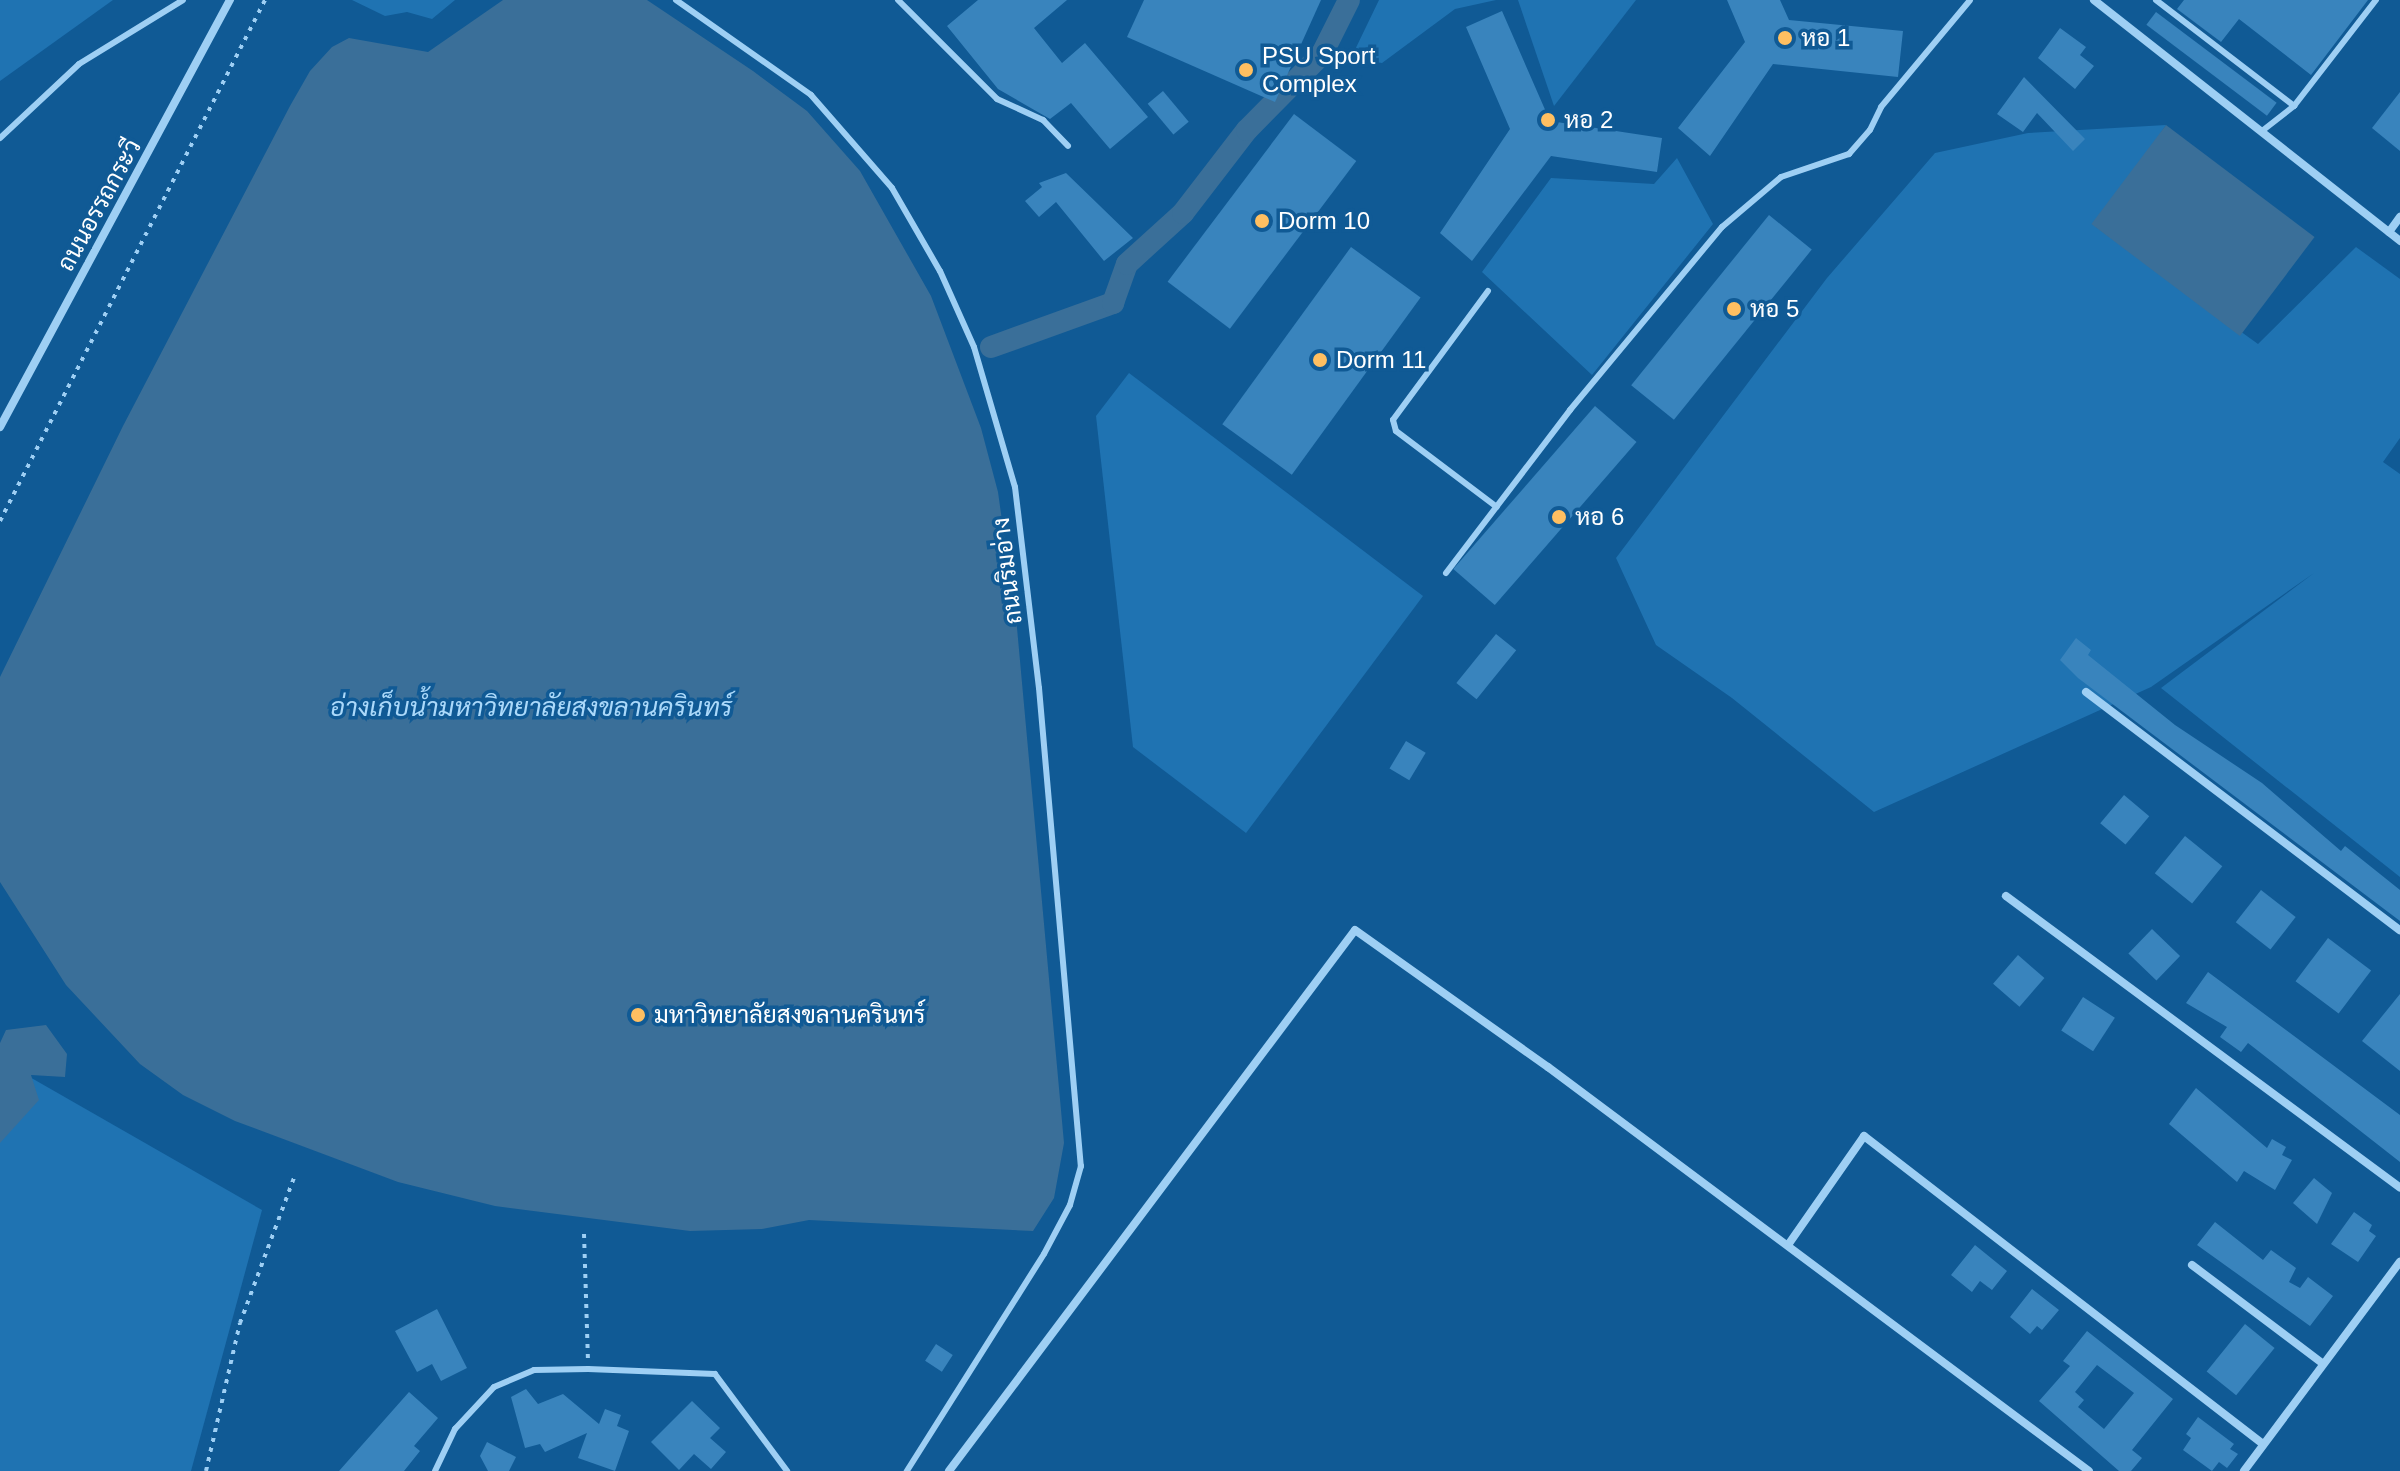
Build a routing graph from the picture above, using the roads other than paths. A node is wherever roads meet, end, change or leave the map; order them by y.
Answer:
1 (183, 0) edge
2 (230, 0) edge
3 (676, 0) edge
4 (898, 0) edge
5 (1970, 0) edge
6 (2156, 0) edge
7 (2376, 0) edge
8 (2098, 2) edge
9 (2294, 106) junction
10 (2262, 131) junction
11 (0, 138) edge
12 (1068, 146) dead end
13 (2400, 217) edge
14 (2389, 232) junction
15 (2400, 241) edge
16 (1488, 291) dead end
17 (0, 427) edge
18 (1497, 507) junction
19 (1446, 573) dead end
20 (2086, 692) dead end
21 (2006, 896) dead end
22 (2400, 930) edge
23 (2400, 1188) edge
24 (1788, 1245) junction
25 (2400, 1262) edge
26 (2192, 1265) dead end
27 (2322, 1363) junction
28 (2263, 1444) junction
29 (435, 1471) edge
30 (787, 1471) edge
31 (907, 1471) edge
32 (949, 1471) edge
33 (2089, 1471) edge
34 (2244, 1471) edge

1 - 11 lane
2 - 17 street, ถนนอรรถกระวี
3 - 31 lane, ถนนริมอ่าง
4 - 12 lane
5 - 18 lane
6 - 9 lane
7 - 9 lane
8 - 10 street
9 - 10 lane
10 - 14 street
13 - 14 street
14 - 15 street
16 - 18 lane
18 - 19 lane
20 - 22 street
21 - 23 street
24 - 28 street
24 - 32 street
24 - 33 street
25 - 27 street
26 - 27 street
27 - 28 street
28 - 34 street
29 - 30 lane

